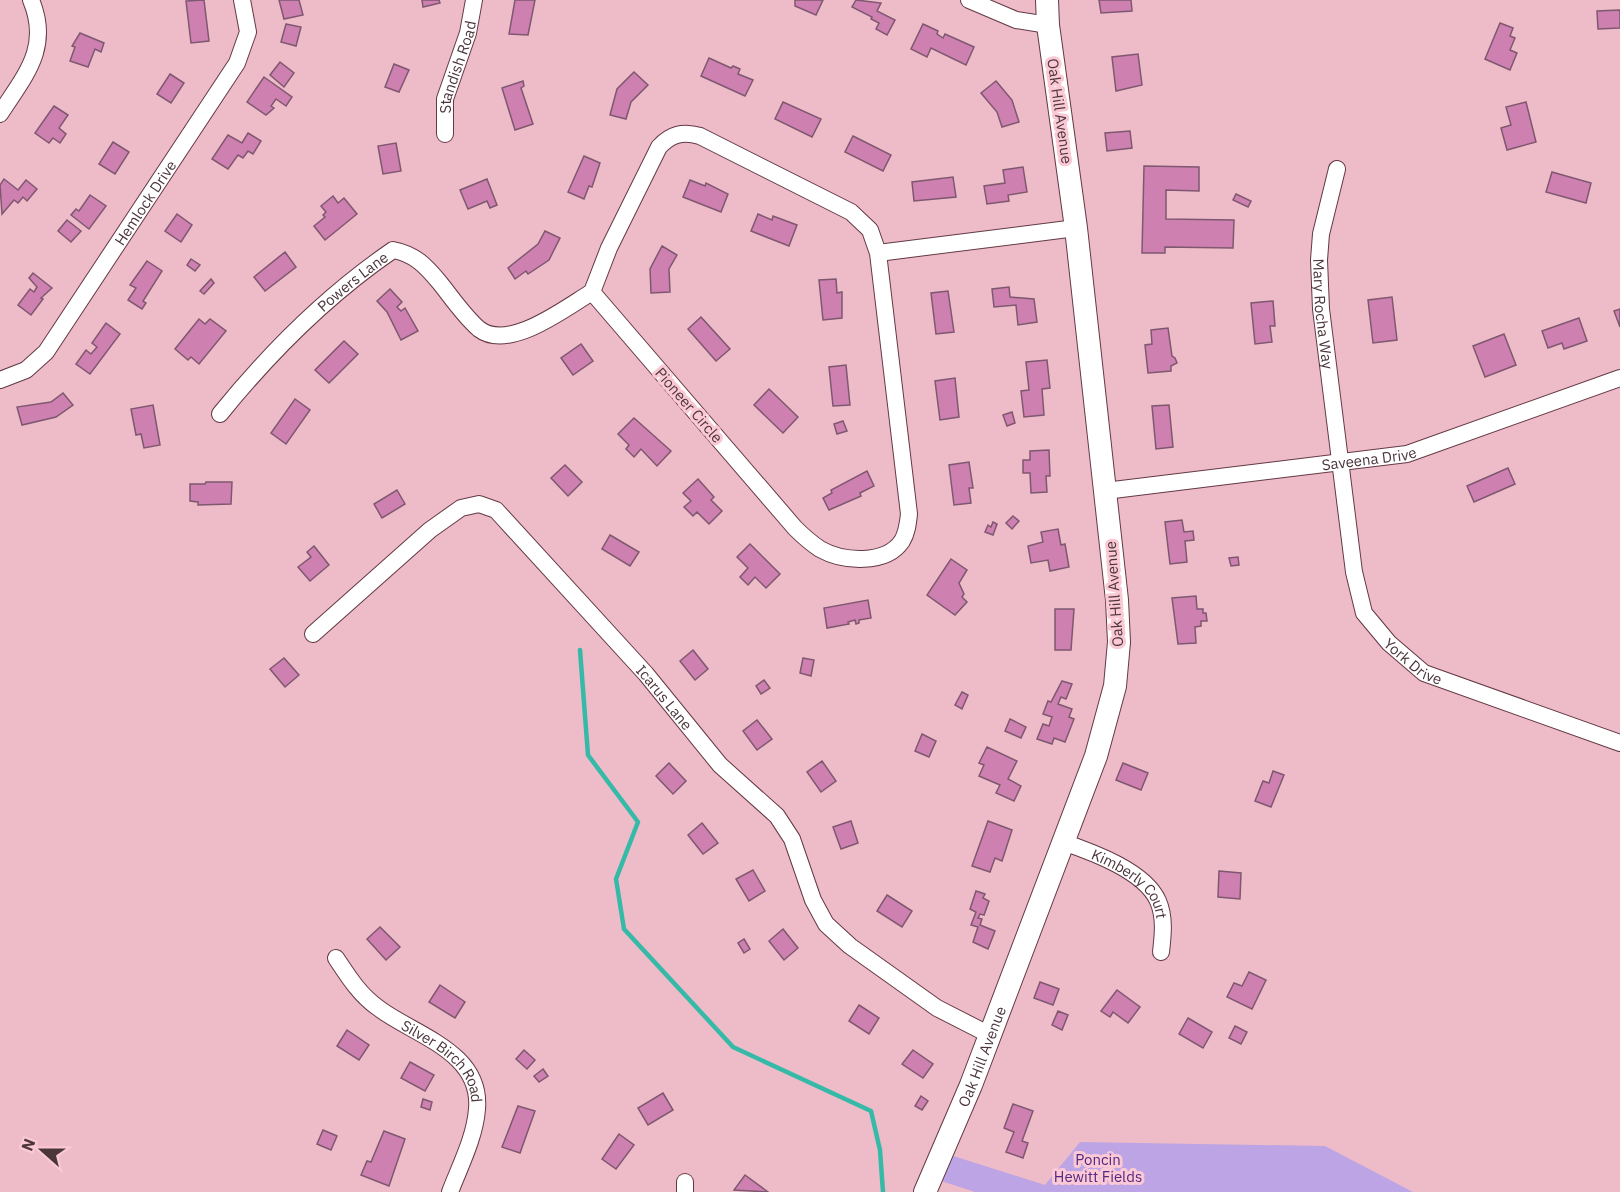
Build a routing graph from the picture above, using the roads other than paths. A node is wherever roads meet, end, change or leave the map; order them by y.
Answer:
1 (31, 0) edge
2 (242, 0) edge
3 (474, 0) edge
4 (969, 0) edge
5 (1047, 0) edge
6 (1048, 25) junction
7 (0, 114) edge
8 (445, 134) dead end
9 (1337, 169) dead end
10 (1076, 228) junction
11 (878, 253) junction
12 (591, 292) junction
13 (1620, 378) edge
14 (0, 380) edge
15 (220, 414) dead end
16 (1340, 461) junction
17 (1105, 491) junction
18 (313, 634) dead end
19 (1620, 743) edge
20 (1063, 842) junction
21 (1161, 952) dead end
22 (336, 958) dead end
23 (990, 1035) junction
24 (450, 1192) edge
25 (925, 1192) edge

1 - 7 street
2 - 14 street, Hemlock Drive
3 - 8 street, Standish Road
4 - 6 street
5 - 6 main road, Oak Hill Avenue
6 - 10 main road, Oak Hill Avenue
9 - 16 street, Mary Rocha Way
10 - 11 street
10 - 17 main road, Oak Hill Avenue
11 - 12 street, Pioneer Circle
11 - 12 street, Pioneer Circle
12 - 15 street, Powers Lane
13 - 16 street, Saveena Drive
16 - 17 street, Saveena Drive
16 - 19 street, York Drive
17 - 20 main road, Oak Hill Avenue
18 - 23 street, Icarus Lane
20 - 21 street, Kimberly Court
20 - 23 main road, Oak Hill Avenue
22 - 24 street, Silver Birch Road
23 - 25 main road, Oak Hill Avenue

